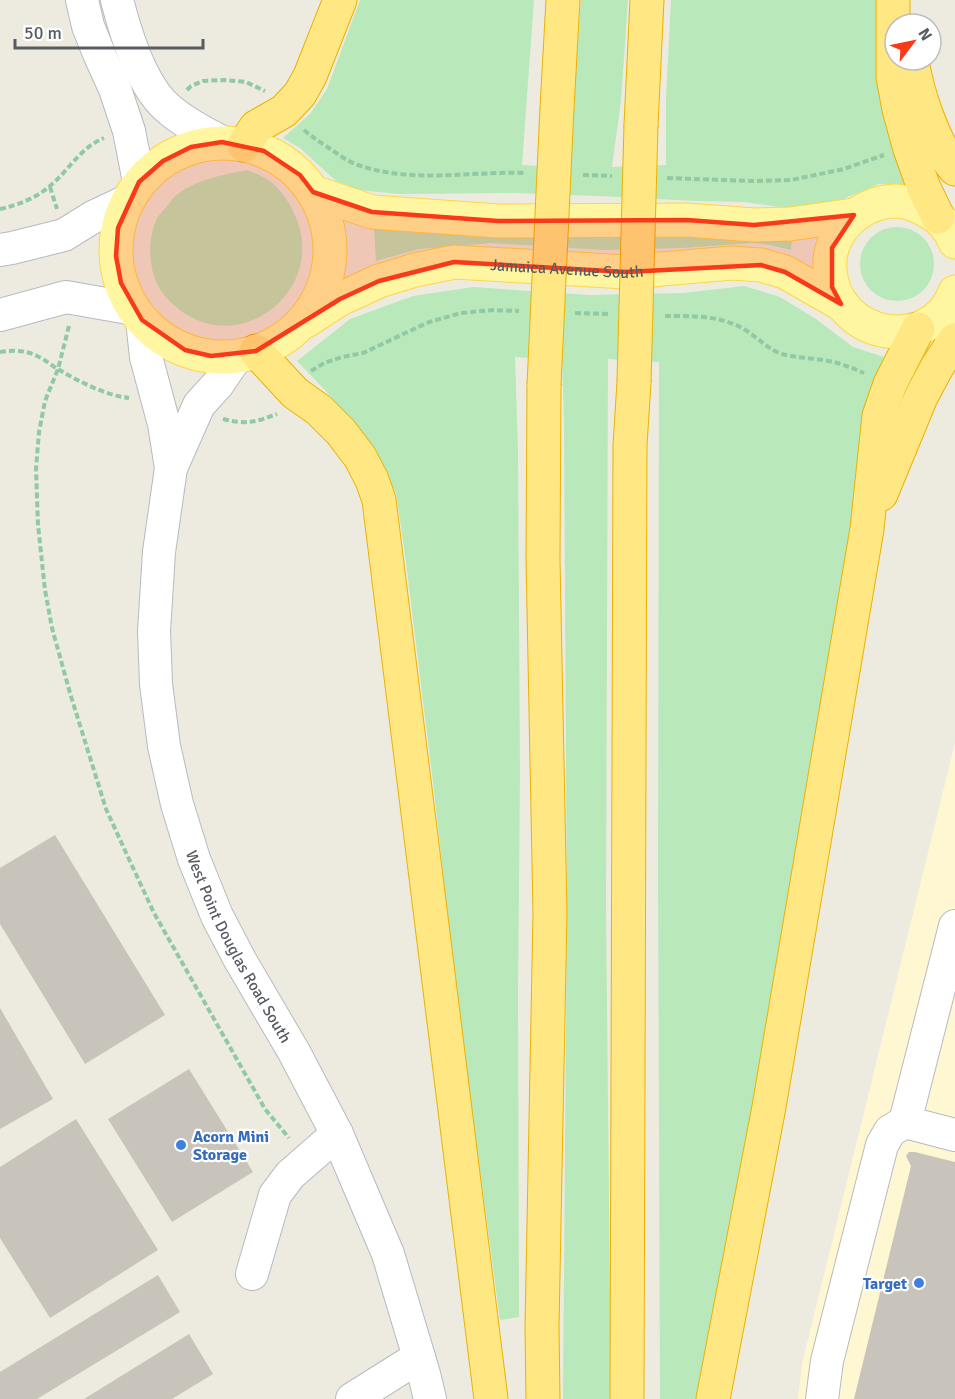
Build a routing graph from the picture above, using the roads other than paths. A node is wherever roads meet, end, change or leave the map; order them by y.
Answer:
1 (82, 0) edge
2 (117, 0) edge
3 (340, 0) edge
4 (563, 0) edge
5 (647, 0) edge
6 (893, 0) edge
7 (915, 72) edge
8 (233, 144) junction
9 (955, 169) edge
10 (133, 191) junction
11 (313, 192) junction
12 (854, 215) junction
13 (950, 232) edge
14 (0, 250) edge
15 (955, 292) edge
16 (841, 304) junction
17 (138, 314) junction
18 (0, 315) edge
19 (297, 326) junction
20 (941, 326) edge
21 (247, 354) junction
22 (171, 468) junction
23 (867, 529) junction
24 (955, 926) edge
25 (904, 1122) junction
26 (337, 1134) junction
27 (955, 1135) edge
28 (252, 1274) dead end
29 (419, 1357) junction
30 (352, 1399) edge
31 (430, 1399) edge
32 (491, 1399) edge
33 (543, 1399) edge
34 (627, 1399) edge
35 (713, 1399) edge
36 (822, 1399) edge

1 - 10 street
2 - 8 street
3 - 8 highway
4 - 33 highway, bridge
5 - 34 highway, bridge
6 - 13 highway
7 - 9 highway
8 - 10 main road
8 - 11 main road
10 - 14 street
10 - 17 main road
11 - 12 main road
11 - 19 main road
12 - 13 main road
12 - 16 main road
15 - 20 main road
16 - 19 main road, Jamaica Avenue South
16 - 20 main road, Jamaica Avenue South
17 - 18 street
17 - 21 main road
17 - 22 street, West Point Douglas Road South
19 - 21 main road
20 - 23 highway
20 - 23 highway
21 - 22 street, West Point Douglas Road South
21 - 32 highway
22 - 26 street, West Point Douglas Road South
23 - 35 highway
24 - 25 street
25 - 27 street
25 - 36 street
26 - 28 street
26 - 29 street, West Point Douglas Road South
29 - 30 street
29 - 31 street, West Point Douglas Road South

